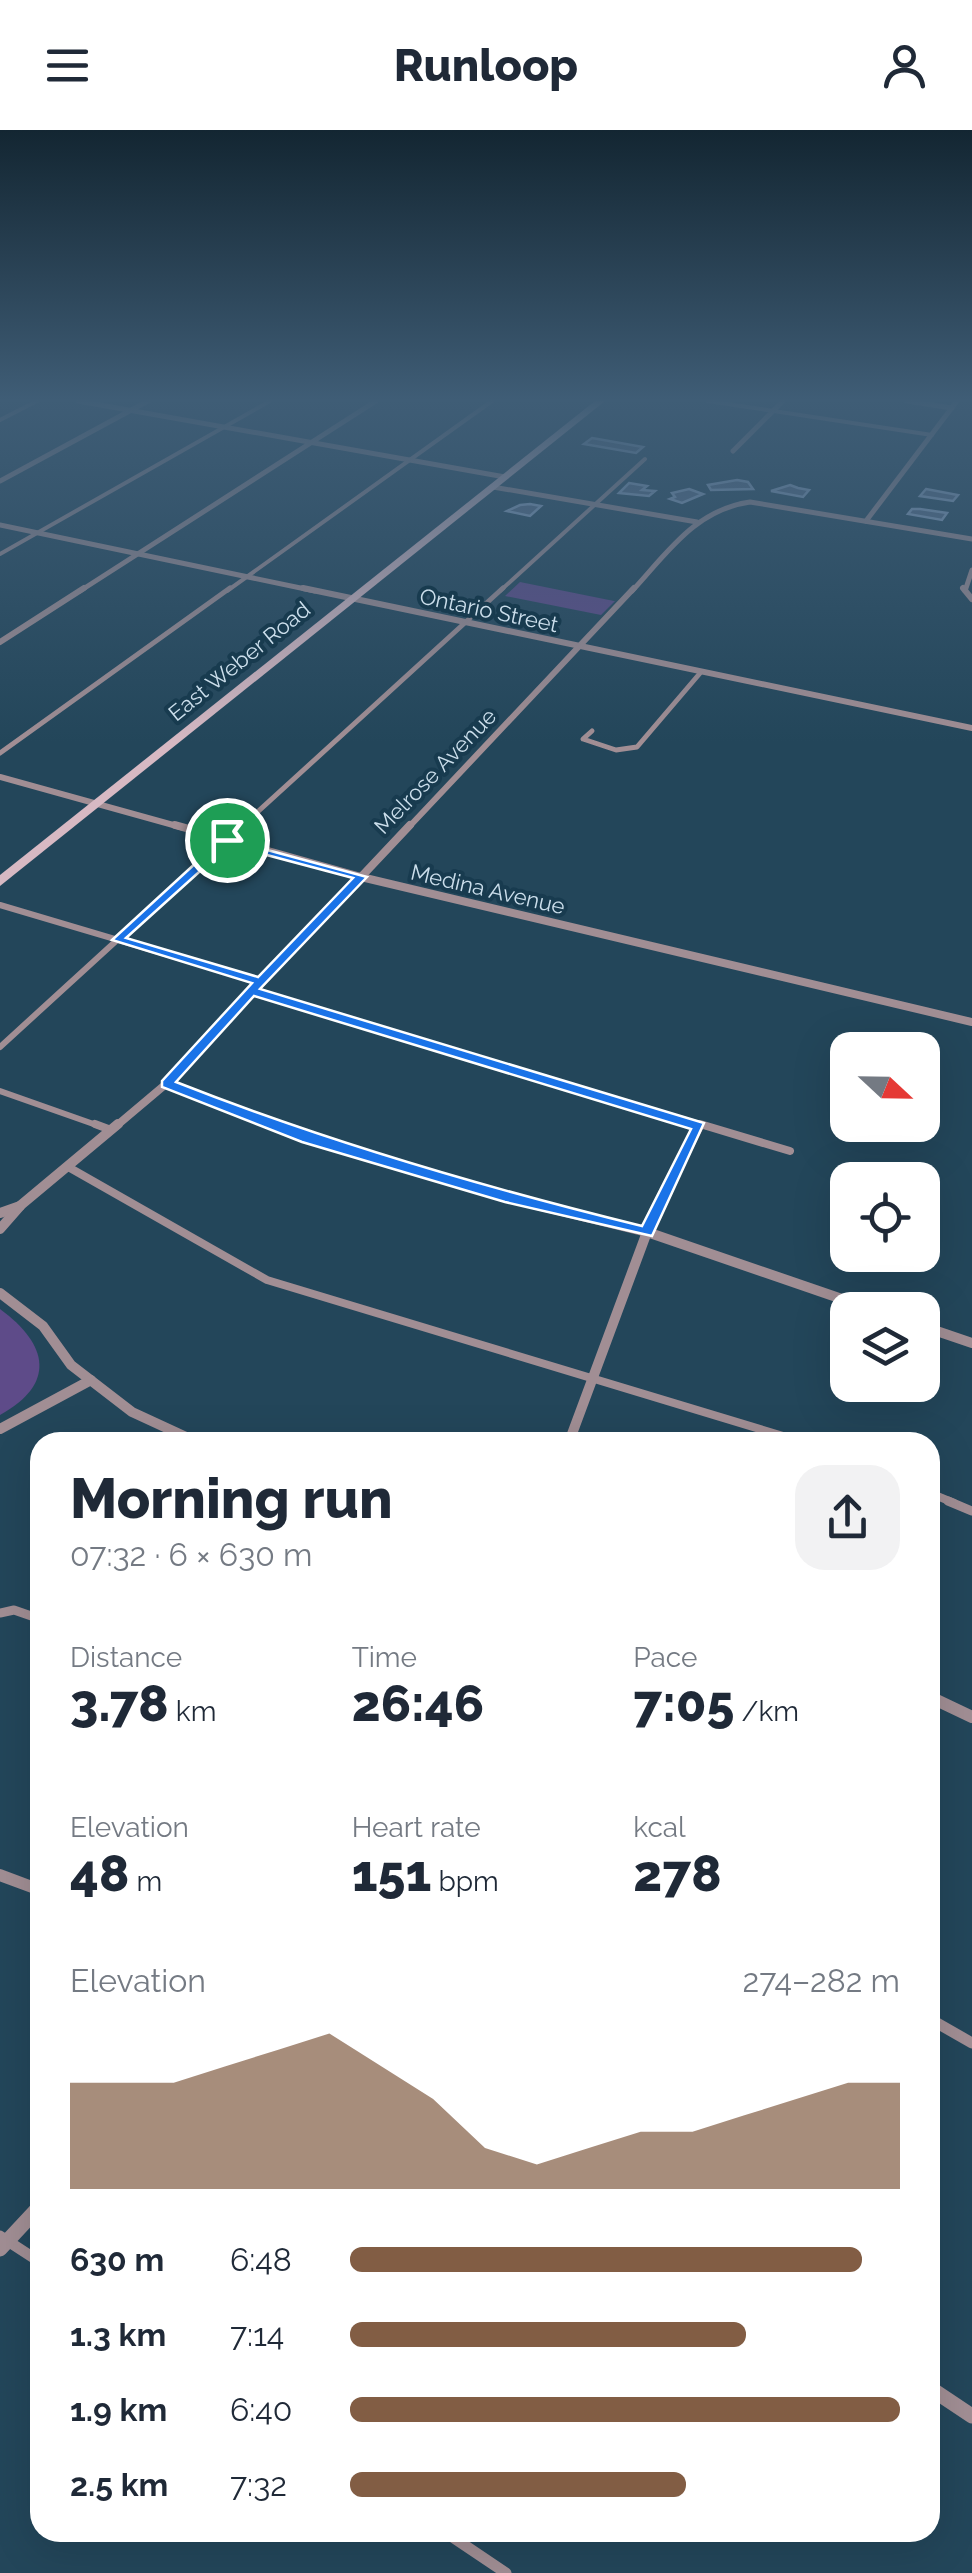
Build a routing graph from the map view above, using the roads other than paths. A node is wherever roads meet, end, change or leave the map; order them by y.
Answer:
1 (68, 515) edge
2 (197, 515) edge
3 (332, 515) edge
4 (459, 515) edge
5 (583, 515) edge
6 (657, 515) edge
7 (707, 515) edge
8 (829, 515) edge
9 (871, 515) edge
10 (866, 521) junction
11 (697, 522) junction
12 (0, 526) edge
13 (36, 533) junction
14 (972, 539) edge
15 (0, 554) edge
16 (136, 554) junction
17 (972, 570) edge
18 (246, 577) junction
19 (972, 599) edge
20 (352, 600) junction
21 (465, 623) junction
22 (0, 642) edge
23 (580, 647) junction
24 (701, 672) junction
25 (972, 728) edge
26 (592, 730) dead end
27 (0, 753) edge
28 (0, 777) edge
29 (96, 804) junction
30 (227, 840) junction
31 (361, 877) junction
32 (0, 882) edge
33 (0, 905) edge
34 (118, 940) junction
35 (260, 982) junction
36 (252, 991) junction
37 (972, 1022) edge
38 (0, 1047) edge
39 (166, 1084) junction
40 (0, 1091) edge
41 (700, 1126) junction
42 (115, 1131) junction
43 (790, 1151) dead end
44 (70, 1168) junction
45 (22, 1205) junction
46 (0, 1213) edge
47 (0, 1229) edge
48 (646, 1232) junction
49 (0, 1293) edge
50 (830, 1295) edge
51 (940, 1332) edge
52 (972, 1343) edge
53 (91, 1380) junction
54 (594, 1382) junction
55 (0, 1430) edge
56 (175, 1432) edge
57 (573, 1432) edge
58 (771, 1432) edge
59 (940, 1497) edge
60 (972, 1511) edge
61 (0, 1613) edge
62 (30, 1616) edge
63 (940, 1702) edge
64 (972, 1717) edge
65 (0, 1874) edge
66 (30, 1886) edge
67 (940, 2025) edge
68 (972, 2043) edge
69 (30, 2216) edge
70 (3, 2242) edge
71 (30, 2257) edge
72 (940, 2395) edge
73 (972, 2416) edge
74 (460, 2542) edge
75 (506, 2573) edge

1 - 13 lane
2 - 16 street
3 - 18 lane
4 - 20 street, East Weber Road
5 - 21 lane
6 - 11 street
7 - 11 street
8 - 10 street
9 - 10 street
10 - 14 street
11 - 23 street, Melrose Avenue
12 - 13 street, Ontario Street
13 - 15 lane
13 - 16 street, Ontario Street
16 - 18 street, Ontario Street
16 - 22 street
17 - 19 street
18 - 20 street, Ontario Street
18 - 27 lane
20 - 21 street, Ontario Street
20 - 29 street, East Weber Road
21 - 23 street, Ontario Street
21 - 30 lane
23 - 24 street, Ontario Street
23 - 31 street, Melrose Avenue
24 - 25 street, Ontario Street
24 - 26 lane
28 - 29 street, Medina Avenue
29 - 30 street, Medina Avenue
29 - 32 street, East Weber Road
30 - 31 street, Medina Avenue
30 - 34 lane
31 - 35 street, Melrose Avenue
31 - 37 street, Medina Avenue
33 - 34 lane
34 - 35 lane
34 - 38 lane
35 - 36 street, Melrose Avenue
36 - 39 street, Melrose Avenue
36 - 41 lane
39 - 42 street, Melrose Avenue
39 - 48 street
40 - 42 lane
41 - 43 lane
41 - 48 lane
42 - 44 street, Melrose Avenue
44 - 45 street, Melrose Avenue
44 - 54 lane
45 - 46 street, Melrose Avenue
45 - 47 street, Melrose Avenue
48 - 50 street
48 - 54 street
49 - 53 street
51 - 52 street
53 - 55 street
53 - 56 street
54 - 57 street
54 - 58 lane
59 - 60 lane
61 - 62 lane
63 - 64 street
65 - 66 street
67 - 68 lane
69 - 70 street
70 - 71 lane
72 - 73 street
74 - 75 lane

